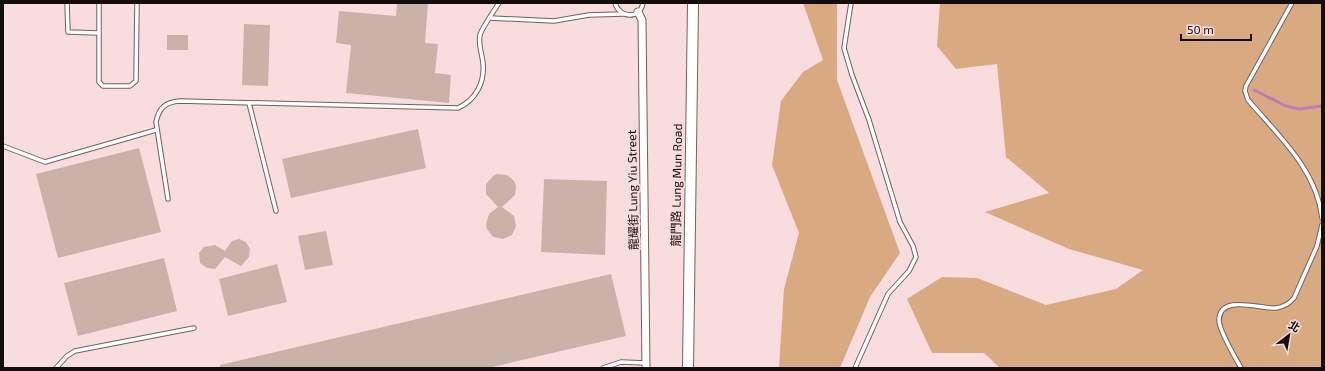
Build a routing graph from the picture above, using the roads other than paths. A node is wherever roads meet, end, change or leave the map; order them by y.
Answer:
1 (67, 3) edge
2 (98, 3) edge
3 (136, 3) edge
4 (499, 3) edge
5 (615, 3) edge
6 (643, 3) edge
7 (693, 3) edge
8 (851, 3) edge
9 (1292, 3) edge
10 (638, 12) junction
11 (623, 14) junction
12 (490, 18) junction
13 (98, 33) junction
14 (249, 103) junction
15 (156, 130) junction
16 (3, 146) edge
17 (168, 199) dead end
18 (276, 211) dead end
19 (1322, 218) edge
20 (1322, 225) edge
21 (194, 328) dead end
22 (646, 365) edge
23 (56, 368) edge
24 (603, 368) edge
25 (688, 368) edge
26 (855, 368) edge
27 (1241, 368) edge

1 - 13 lane
2 - 13 lane
3 - 13 lane
4 - 12 lane
5 - 11 lane
6 - 10 lane
7 - 25 street, 龍門路 Lung Mun Road
8 - 26 lane
9 - 19 lane
10 - 11 lane
10 - 22 street, 龍耀街 Lung Yiu Street
11 - 12 lane
12 - 14 lane
14 - 15 lane
14 - 18 lane
15 - 16 lane
15 - 17 lane
20 - 27 lane
21 - 23 lane
22 - 24 lane

